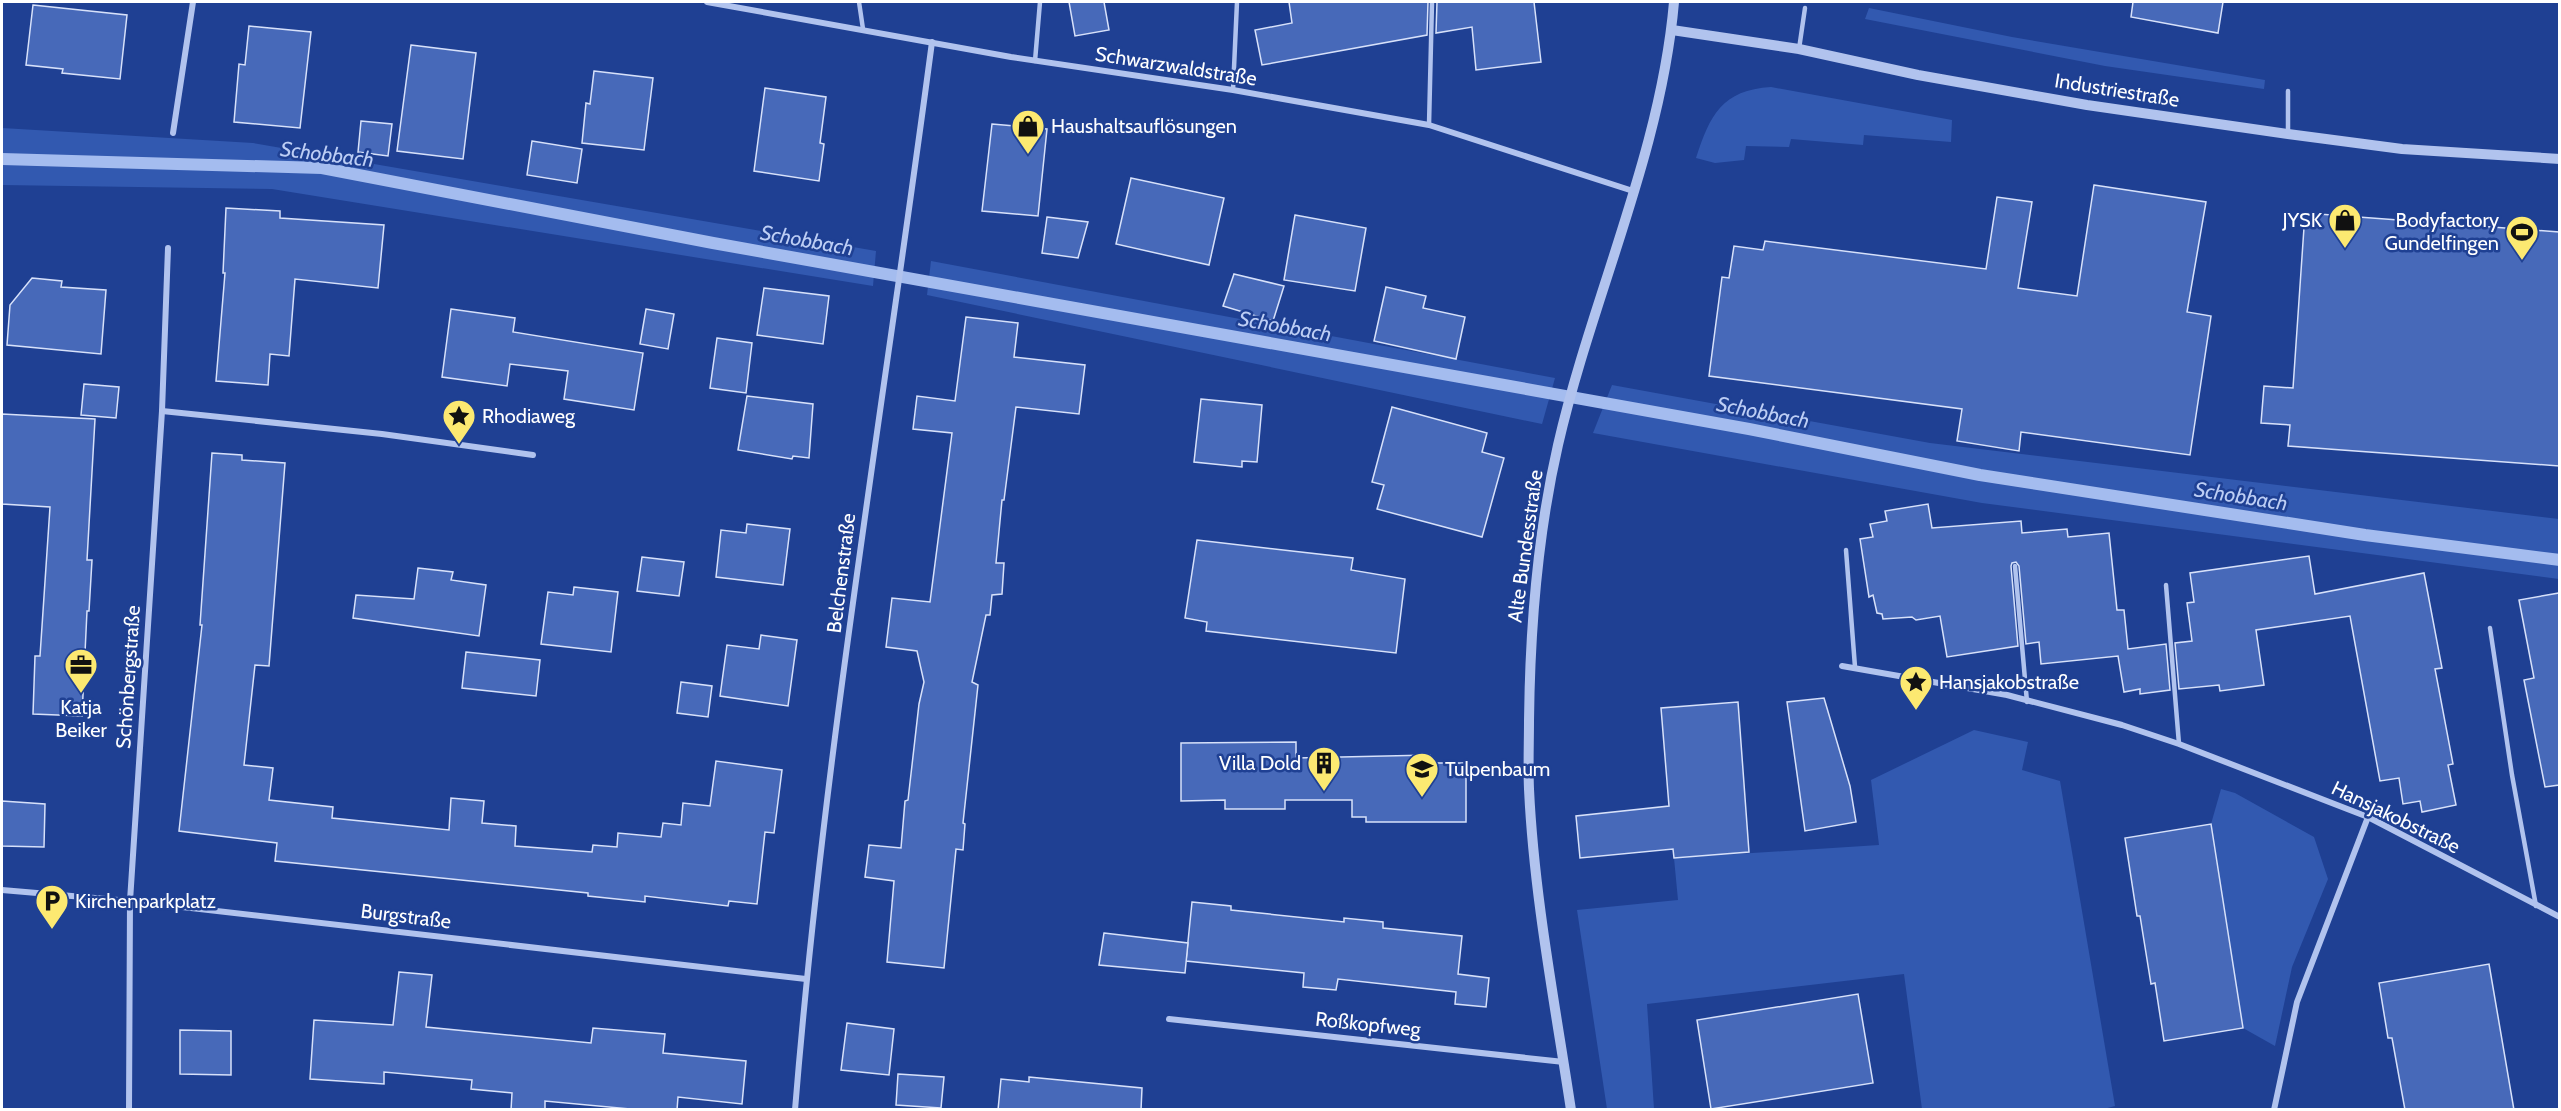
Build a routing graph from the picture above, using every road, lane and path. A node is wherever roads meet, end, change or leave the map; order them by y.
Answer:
1 (193, 2) edge
2 (707, 2) edge
3 (859, 2) edge
4 (1040, 2) edge
5 (1237, 2) edge
6 (1432, 2) edge
7 (1674, 2) edge
8 (1805, 8) dead end
9 (863, 28) junction
10 (1672, 30) junction
11 (932, 42) junction
12 (1798, 49) junction
13 (1035, 61) junction
14 (1233, 90) junction
15 (2288, 91) dead end
16 (1429, 125) junction
17 (173, 133) dead end
18 (2288, 134) junction
19 (2559, 159) edge
20 (1633, 191) junction
21 (168, 248) dead end
22 (162, 411) junction
23 (533, 455) dead end
24 (1846, 550) dead end
25 (2015, 566) dead end
26 (2166, 585) dead end
27 (2490, 628) dead end
28 (1842, 666) dead end
29 (1855, 668) junction
30 (2027, 702) junction
31 (2179, 744) junction
32 (2368, 817) junction
33 (2, 890) edge
34 (130, 901) junction
35 (2536, 906) junction
36 (2559, 917) edge
37 (806, 979) junction
38 (1169, 1019) dead end
39 (1564, 1062) junction
40 (129, 1110) edge
41 (795, 1110) edge
42 (1571, 1110) edge
43 (2274, 1110) edge

1 - 17 street
2 - 9 street, Schwarzwaldstraße
3 - 9 lane
4 - 13 lane
5 - 14 lane
6 - 16 lane
7 - 10 street, Alte Bundesstraße
8 - 12 lane
9 - 11 street, Schwarzwaldstraße
10 - 12 street, Industriestraße
10 - 20 street, Alte Bundesstraße
11 - 13 street, Schwarzwaldstraße
11 - 37 street, Belchenstraße
12 - 18 street, Industriestraße
13 - 14 street, Schwarzwaldstraße
14 - 16 street, Schwarzwaldstraße
15 - 18 lane
16 - 20 street, Schwarzwaldstraße
18 - 19 street, Industriestraße
20 - 39 street, Alte Bundesstraße
21 - 22 street, Schönbergstraße
22 - 23 street
22 - 34 street, Schönbergstraße
24 - 29 lane
25 - 30 lane
26 - 31 lane
27 - 35 lane
28 - 29 street, Hansjakobstraße
29 - 30 street, Hansjakobstraße
30 - 31 street, Hansjakobstraße
31 - 32 street, Hansjakobstraße
32 - 35 street, Hansjakobstraße
32 - 43 street
33 - 34 street, Burgstraße
34 - 37 street, Burgstraße
34 - 40 street, Schönbergstraße
35 - 36 street, Hansjakobstraße
37 - 41 street, Belchenstraße
38 - 39 street, Roßkopfweg
39 - 42 street, Alte Bundesstraße

